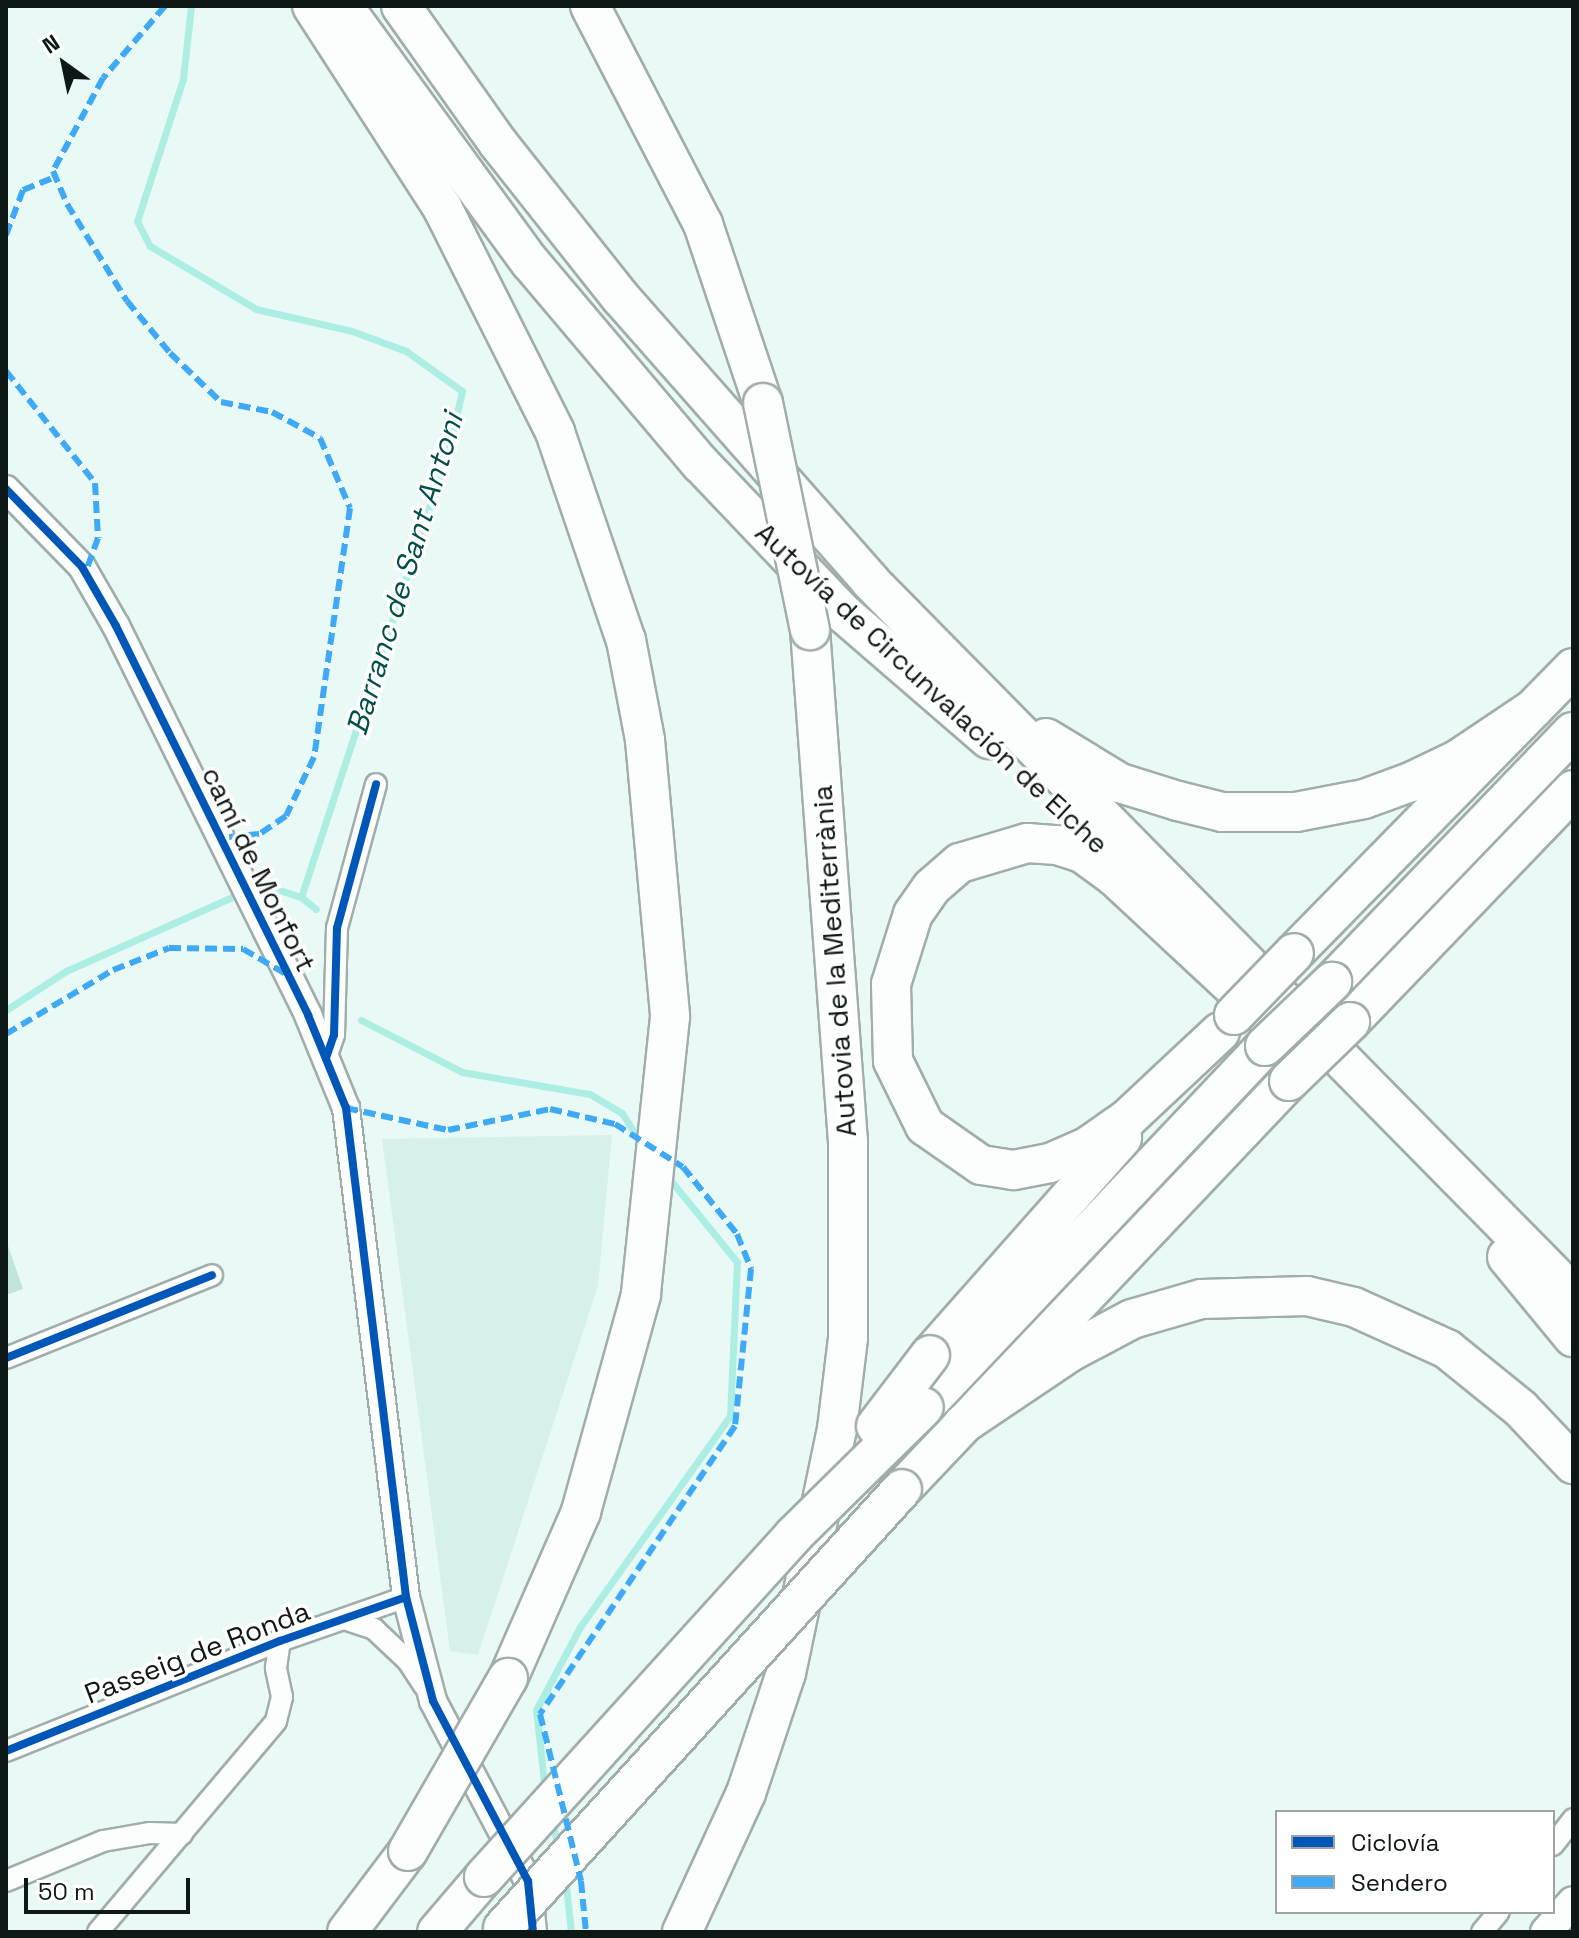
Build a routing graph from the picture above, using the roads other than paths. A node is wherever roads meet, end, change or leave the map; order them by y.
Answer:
1 (312, 6) edge
2 (343, 6) edge
3 (401, 6) edge
4 (590, 6) edge
5 (6, 489) edge
6 (944, 659) junction
7 (1573, 668) edge
8 (1533, 709) junction
9 (1573, 732) edge
10 (376, 784) dead end
11 (1573, 790) edge
12 (1247, 1028) junction
13 (326, 1058) junction
14 (212, 1275) dead end
15 (1573, 1294) edge
16 (1573, 1337) edge
17 (6, 1358) edge
18 (963, 1424) junction
19 (1573, 1464) edge
20 (794, 1535) junction
21 (406, 1597) junction
22 (344, 1619) junction
23 (280, 1641) junction
24 (433, 1701) junction
25 (6, 1751) edge
26 (1573, 1819) edge
27 (182, 1834) junction
28 (1555, 1842) edge
29 (6, 1881) edge
30 (1573, 1902) edge
31 (1573, 1910) edge
32 (1497, 1914) edge
33 (512, 1931) edge
34 (98, 1932) edge
35 (347, 1932) edge
36 (437, 1932) edge
37 (682, 1932) edge
38 (1482, 1932) edge
39 (1547, 1932) edge

1 - 35 highway, bridge
2 - 12 highway, Autovía de Circunvalación de Elche
3 - 6 highway, Autovía de Circunvalación de Elche
4 - 37 highway, Autovia de la Mediterrània, bridge
5 - 13 street, camí de Monfort
6 - 8 highway
6 - 15 highway
7 - 8 highway
8 - 12 highway, bridge
9 - 12 highway, bridge
10 - 13 street
11 - 18 highway, bridge
12 - 12 highway
12 - 16 highway
12 - 20 highway, bridge
12 - 20 highway, bridge
13 - 21 street, camí de Monfort
14 - 17 street
18 - 19 highway
18 - 33 highway, bridge
20 - 36 highway, bridge
21 - 22 street, Passeig de Ronda
21 - 24 street, camí de Monfort
22 - 23 street, Passeig de Ronda
22 - 24 street, Passeig de Ronda
23 - 25 street, Passeig de Ronda
23 - 27 street
24 - 33 street, camí de Monfort
26 - 28 street
27 - 29 street
27 - 34 street
30 - 39 main road
31 - 39 main road
32 - 38 street

